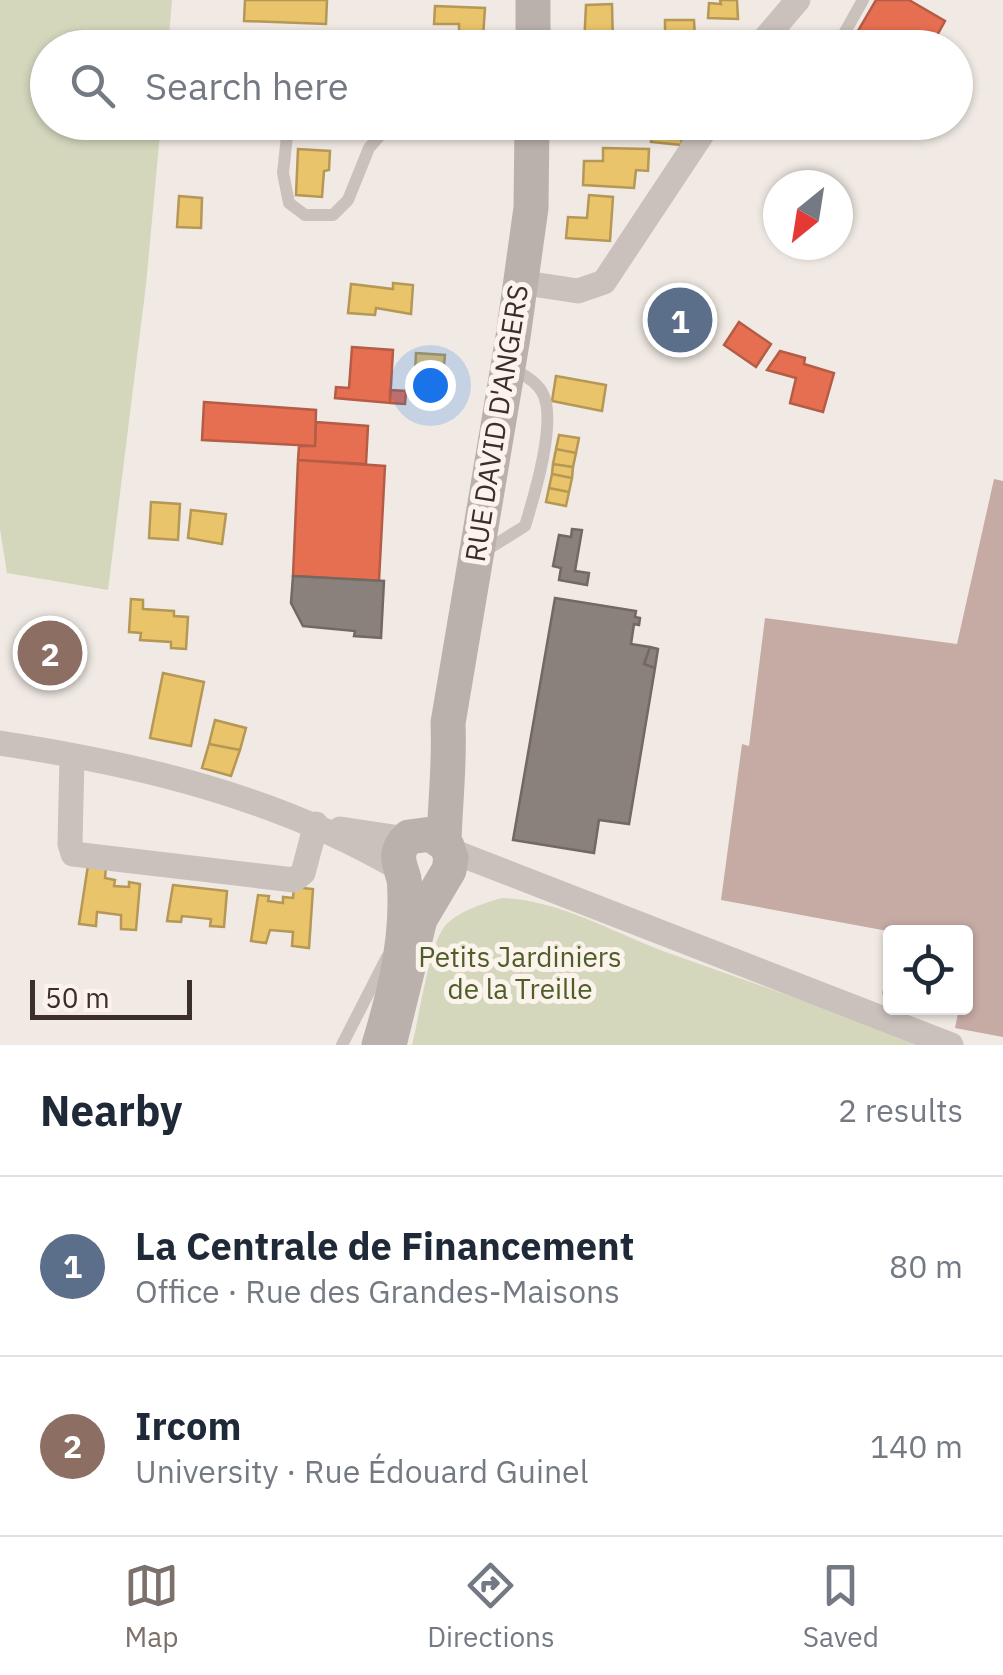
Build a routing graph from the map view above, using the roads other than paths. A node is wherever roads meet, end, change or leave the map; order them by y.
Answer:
1 (533, 0) edge
2 (798, 0) edge
3 (863, 0) edge
4 (533, 30) edge
5 (772, 30) edge
6 (846, 30) edge
7 (286, 140) edge
8 (377, 140) edge
9 (532, 140) edge
10 (698, 140) edge
11 (519, 282) junction
12 (508, 366) junction
13 (475, 558) junction
14 (0, 743) edge
15 (72, 757) junction
16 (318, 825) junction
17 (425, 859) junction
18 (404, 918) junction
19 (342, 1045) edge
20 (379, 1045) edge
21 (388, 1045) edge
22 (950, 1045) edge

1 - 4 main road
2 - 5 street
3 - 6 lane
7 - 8 lane
9 - 11 main road, RUE DAVID D'ANGERS
10 - 11 street
11 - 12 main road, RUE DAVID D'ANGERS
12 - 13 main road, RUE DAVID D'ANGERS
12 - 13 lane
13 - 17 main road, RUE DAVID D'ANGERS
14 - 15 street
15 - 16 street
15 - 16 street
16 - 17 street
17 - 18 main road
17 - 21 main road
17 - 22 street
18 - 19 lane
18 - 20 main road

